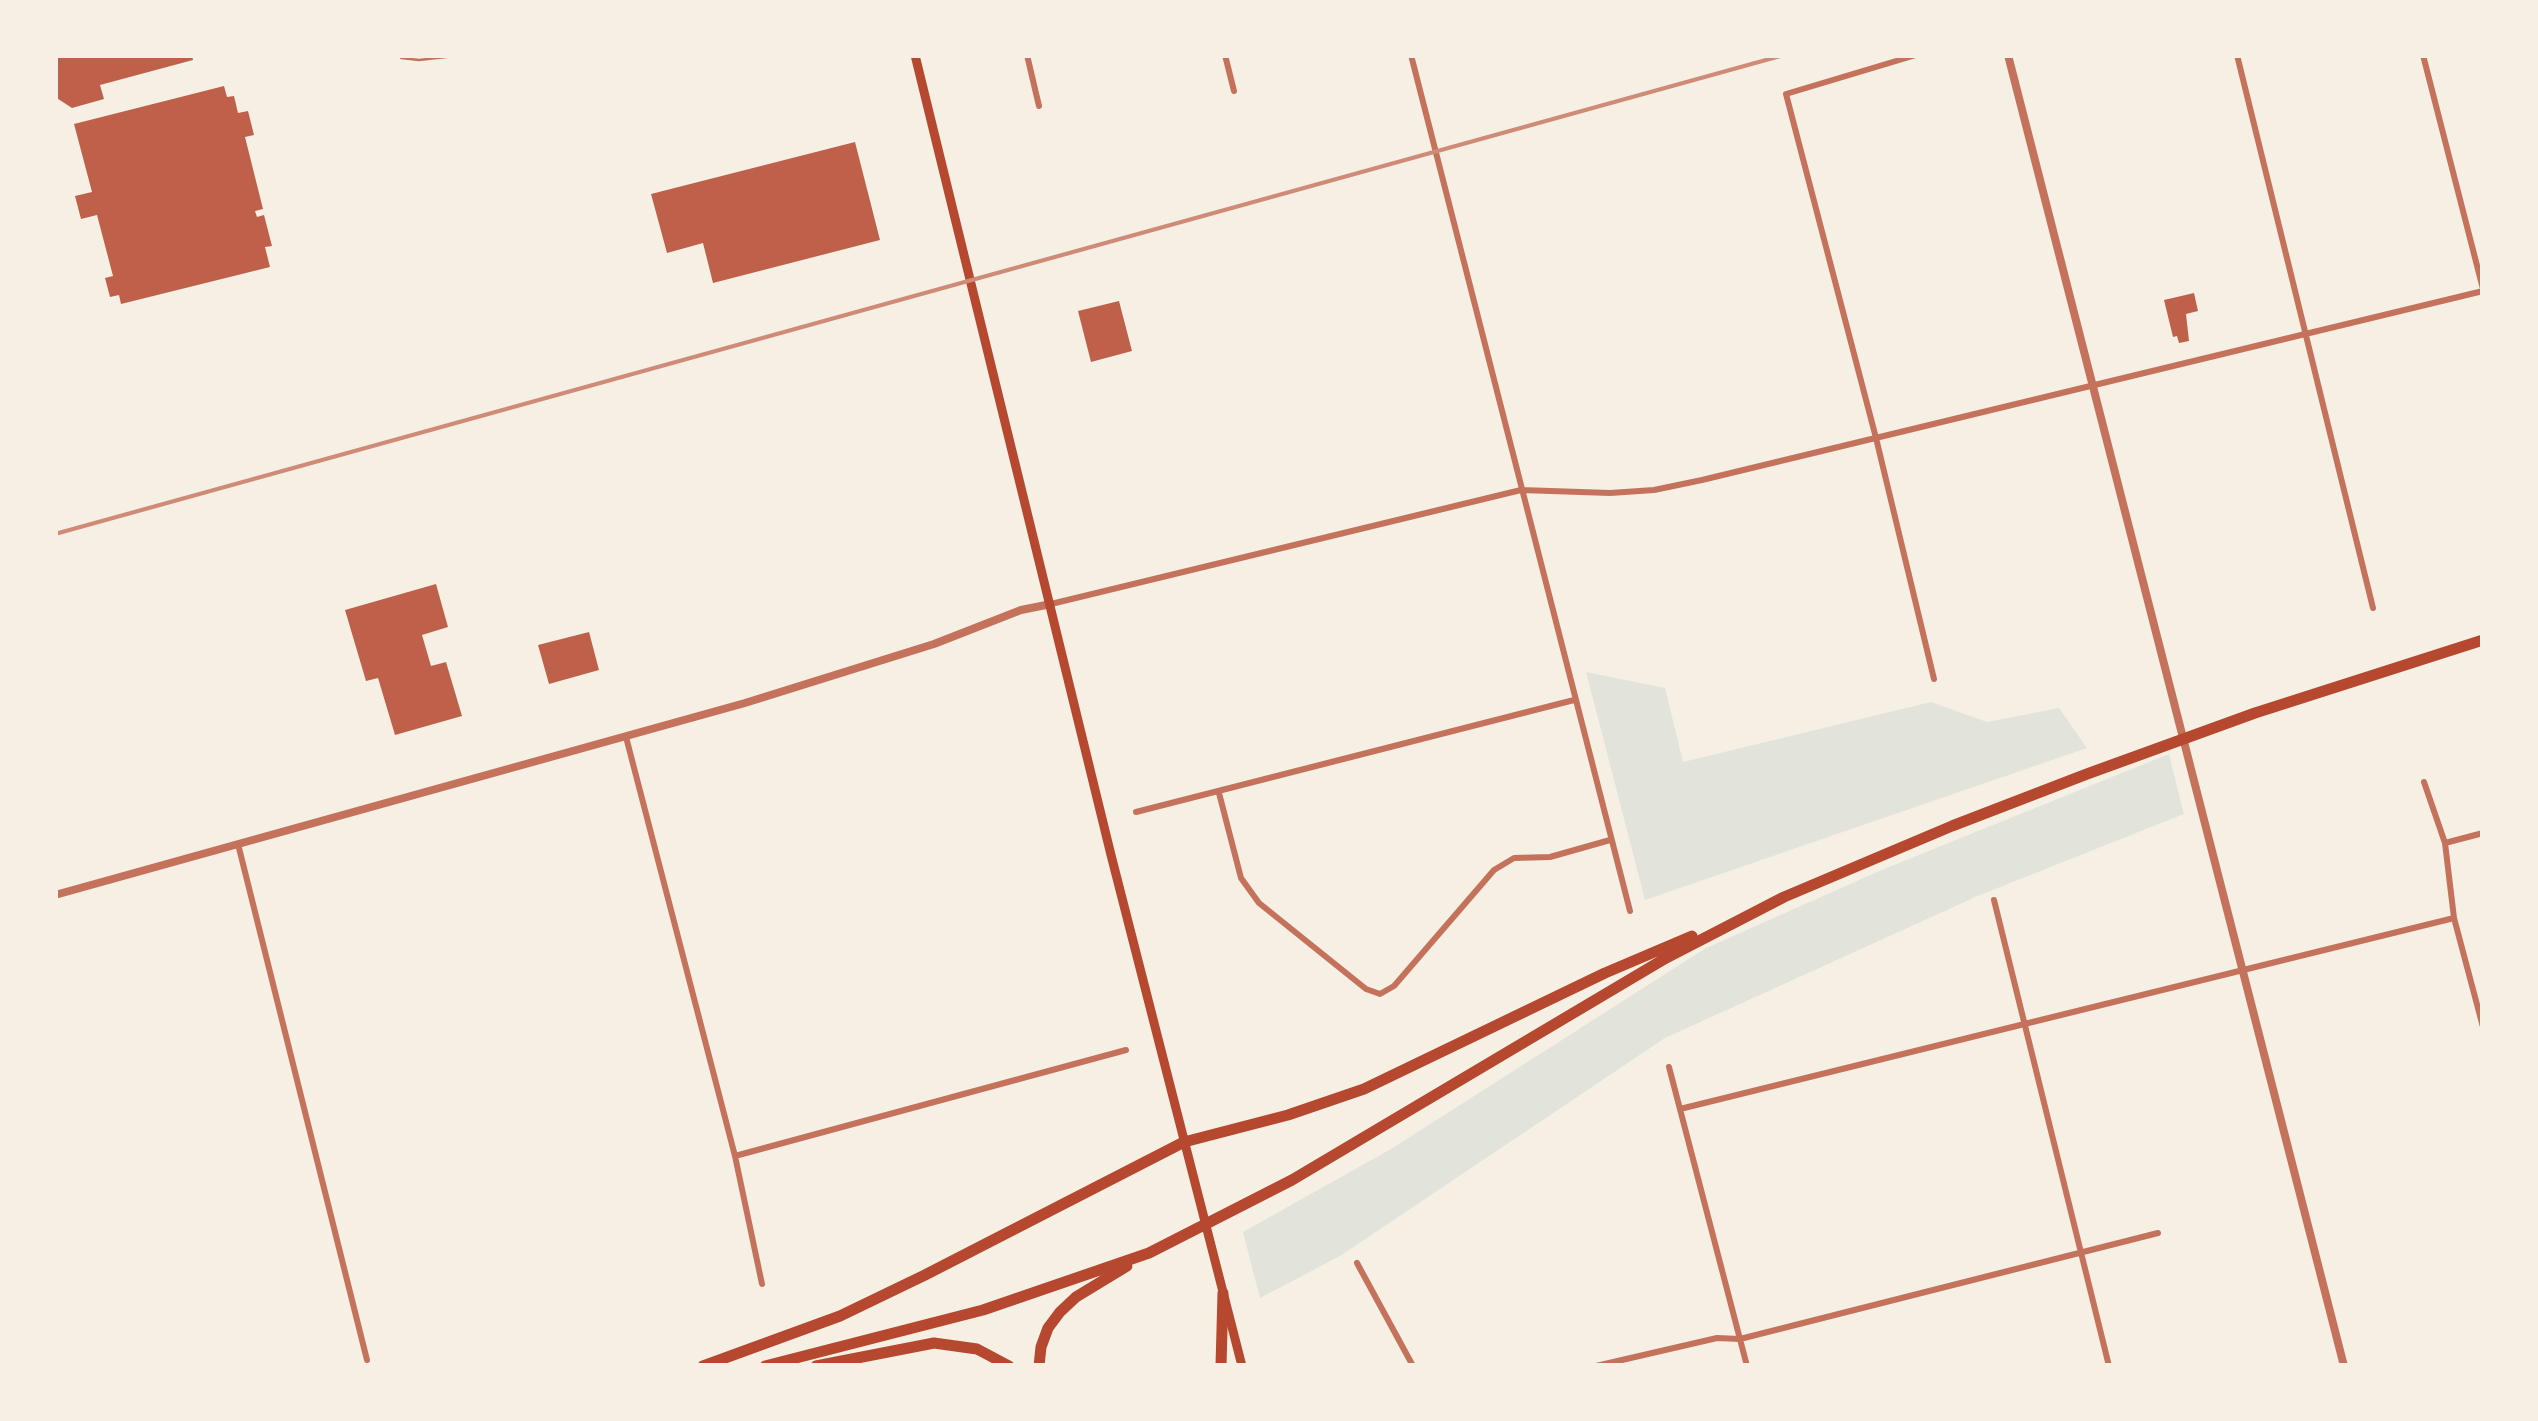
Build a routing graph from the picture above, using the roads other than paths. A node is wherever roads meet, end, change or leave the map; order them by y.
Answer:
1 (401, 55) edge
2 (464, 55) edge
3 (915, 55) edge
4 (1027, 55) edge
5 (1225, 55) edge
6 (1411, 55) edge
7 (1916, 55) edge
8 (2008, 55) edge
9 (2237, 55) edge
10 (2423, 55) edge
11 (1234, 90) dead end
12 (1039, 106) dead end
13 (2483, 290) edge
14 (2308, 333) junction
15 (2092, 385) junction
16 (1876, 438) junction
17 (1521, 490) junction
18 (1052, 604) junction
19 (2373, 608) dead end
20 (2483, 640) edge
21 (1934, 679) dead end
22 (1574, 700) junction
23 (626, 737) junction
24 (2424, 782) dead end
25 (1220, 792) junction
26 (1136, 812) dead end
27 (2483, 833) edge
28 (1610, 840) junction
29 (2445, 843) junction
30 (238, 844) junction
31 (55, 895) edge
32 (1784, 898) junction
33 (1994, 900) dead end
34 (1630, 912) dead end
35 (2454, 918) junction
36 (2242, 972) junction
37 (2024, 1024) junction
38 (2483, 1027) edge
39 (1126, 1050) dead end
40 (1669, 1067) dead end
41 (1680, 1109) junction
42 (1184, 1142) junction
43 (735, 1156) junction
44 (2158, 1232) dead end
45 (2082, 1252) junction
46 (1150, 1253) junction
47 (1358, 1263) dead end
48 (762, 1284) dead end
49 (1223, 1294) junction
50 (1740, 1339) junction
51 (366, 1360) dead end
52 (703, 1366) edge
53 (764, 1366) edge
54 (816, 1366) edge
55 (1009, 1366) edge
56 (1039, 1366) edge
57 (1221, 1366) edge
58 (1242, 1366) edge
59 (1412, 1366) edge
60 (1596, 1366) edge
61 (1746, 1366) edge
62 (2109, 1366) edge
63 (2344, 1366) edge

1 - 2 lane
3 - 18 main road
4 - 12 street
5 - 11 street
6 - 17 street
7 - 16 street
8 - 15 street
9 - 14 street
10 - 13 street
13 - 14 street
14 - 15 street
14 - 19 street
15 - 16 street
15 - 36 street
16 - 17 street
16 - 21 street
17 - 18 street
17 - 22 street
18 - 23 street
18 - 42 main road
20 - 32 highway
22 - 25 street
22 - 28 street
23 - 30 street
23 - 43 street
24 - 29 street
25 - 26 street
25 - 28 street
27 - 29 street
28 - 34 street
29 - 35 street
30 - 31 street
30 - 51 street
32 - 42 highway
32 - 46 highway
33 - 37 street
35 - 36 street
35 - 38 street
36 - 37 street
36 - 63 street
37 - 41 street
37 - 45 street
39 - 43 street
40 - 41 street
41 - 50 street
42 - 49 main road
42 - 52 highway
43 - 48 street
44 - 45 street
45 - 50 street
45 - 62 street
46 - 53 highway
46 - 56 highway
47 - 59 street
49 - 57 highway
49 - 58 main road
50 - 60 street
50 - 61 street
54 - 55 highway

